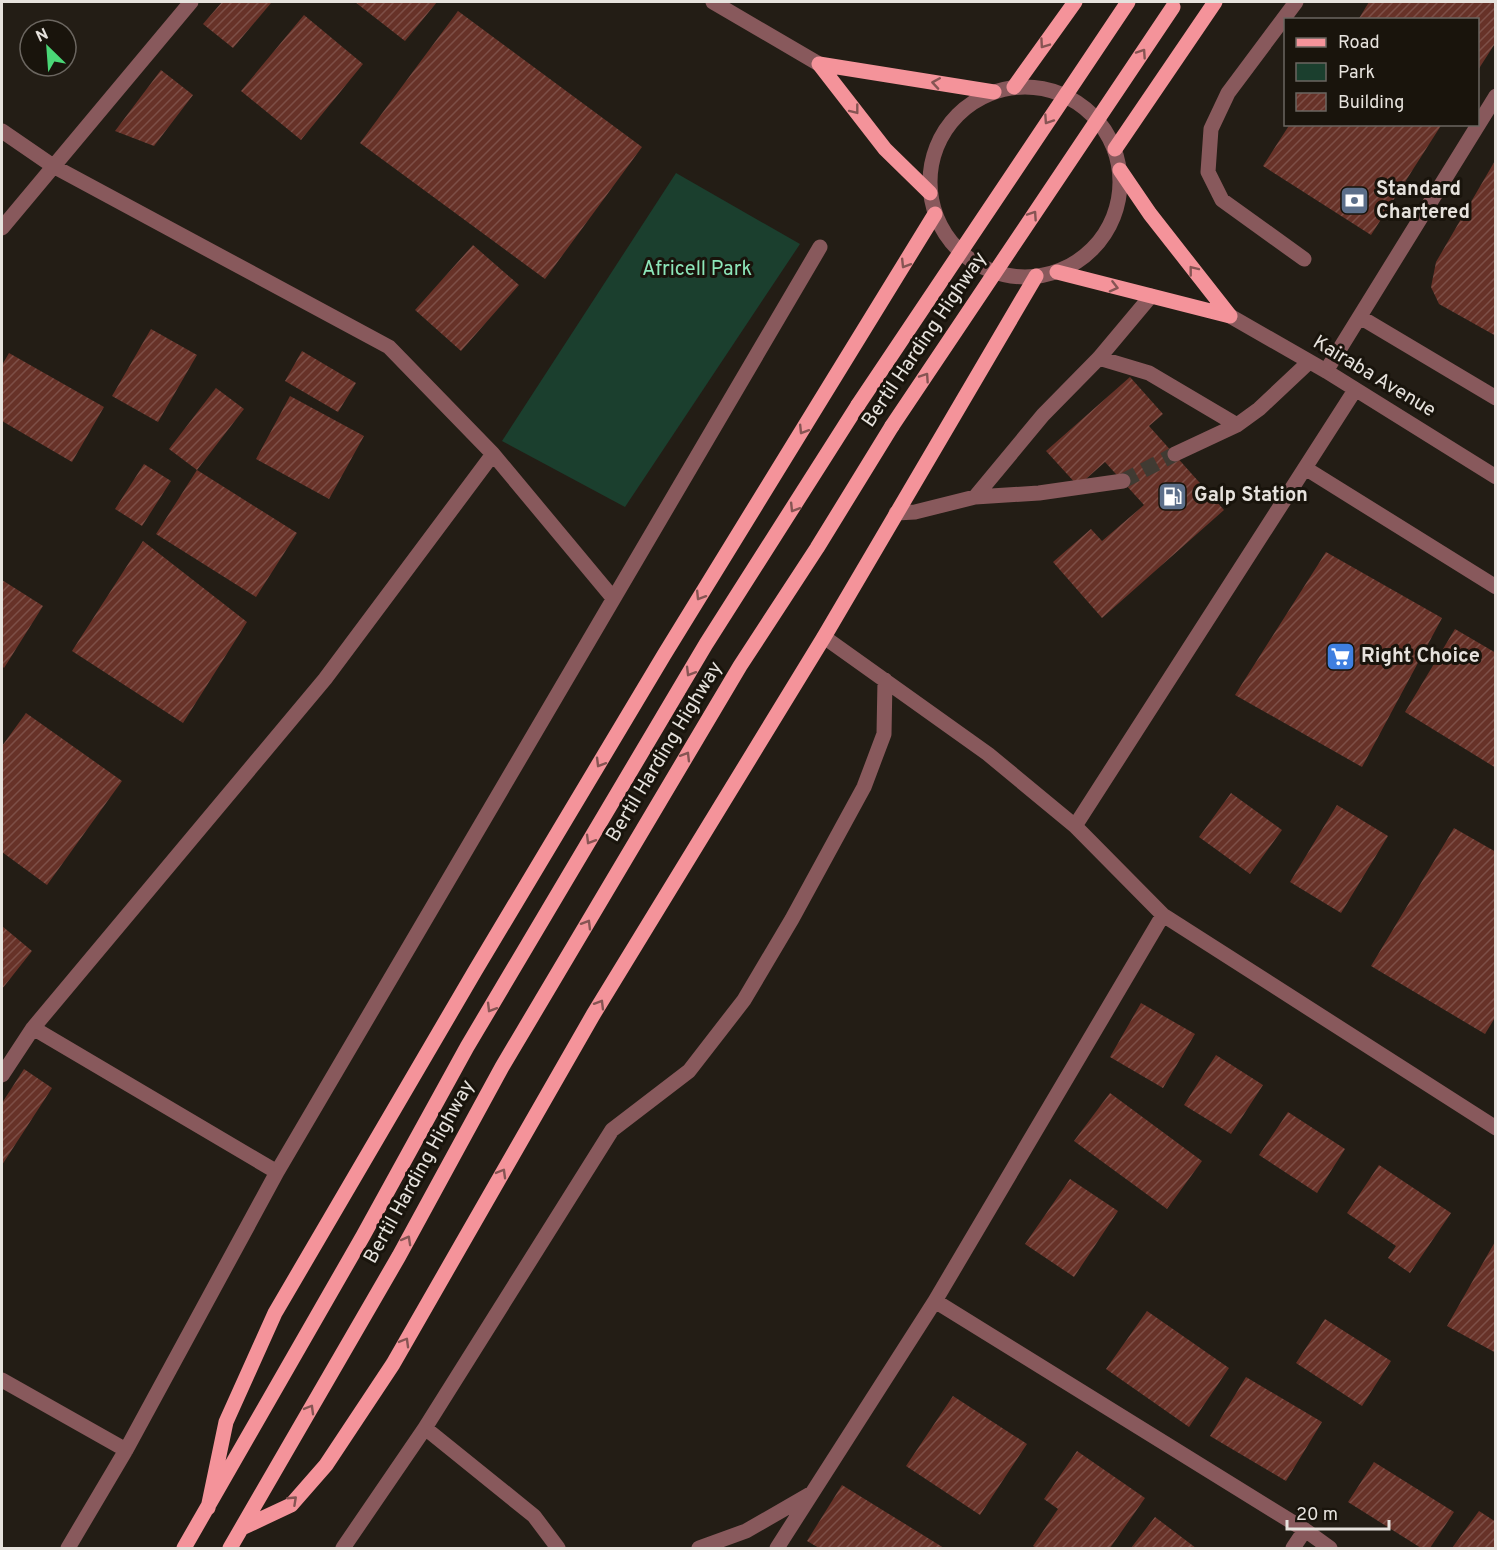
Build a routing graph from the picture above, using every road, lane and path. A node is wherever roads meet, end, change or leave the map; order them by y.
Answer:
1 (191, 2) edge
2 (713, 2) edge
3 (1075, 2) edge
4 (1128, 2) edge
5 (1176, 2) edge
6 (1215, 2) edge
7 (1296, 2) edge
8 (1284, 18) edge
9 (1284, 18) edge
10 (819, 64) junction
11 (1014, 87) junction
12 (993, 92) junction
13 (1496, 96) edge
14 (1479, 124) edge
15 (1478, 126) edge
16 (2, 131) edge
17 (1115, 149) junction
18 (53, 166) junction
19 (1120, 170) junction
20 (930, 193) junction
21 (935, 214) junction
22 (2, 228) edge
23 (820, 247) dead end
24 (1304, 259) dead end
25 (1057, 272) junction
26 (1036, 276) junction
27 (1151, 296) junction
28 (1230, 315) junction
29 (1360, 317) junction
30 (1099, 358) junction
31 (1309, 362) junction
32 (1326, 371) junction
33 (1355, 390) junction
34 (1496, 398) edge
35 (1237, 425) junction
36 (493, 454) junction
37 (1175, 454) tunnel mouth
38 (1305, 468) junction
39 (1496, 477) edge
40 (1123, 481) tunnel mouth
41 (975, 497) junction
42 (896, 513) junction
43 (1496, 587) edge
44 (613, 598) junction
45 (824, 637) junction
46 (885, 680) junction
47 (1075, 826) junction
48 (1163, 915) junction
49 (33, 1028) junction
50 (2, 1075) edge
51 (1495, 1128) edge
52 (277, 1172) junction
53 (935, 1301) junction
54 (2, 1380) edge
55 (425, 1428) junction
56 (126, 1450) junction
57 (813, 1492) junction
58 (208, 1508) junction
59 (242, 1528) junction
60 (1305, 1530) junction
61 (68, 1548) edge
62 (184, 1548) edge
63 (230, 1548) edge
64 (343, 1548) edge
65 (558, 1548) edge
66 (699, 1548) edge
67 (777, 1548) edge
68 (1293, 1548) edge
69 (1330, 1548) edge

1 - 18 street
2 - 10 street
3 -> 11 main road
4 -> 58 main road, Bertil Harding Highway, bridge
59 -> 5 main road, Bertil Harding Highway, bridge
6 - 17 main road
7 - 9 street
8 - 24 street
12 -> 10 main road
10 -> 20 main road
11 - 12 street
11 - 17 street
12 - 20 street
13 - 14 street
15 - 29 street
16 - 18 street
17 - 19 street
18 - 22 street
18 - 36 street
19 - 25 street
28 -> 19 main road
20 - 21 street
21 - 26 street
21 -> 58 main road
23 - 44 street
25 - 26 street
25 -> 27 main road
26 - 42 main road
27 - 28 main road
27 - 30 street
28 - 31 street, Kairaba Avenue
29 - 32 street
29 - 34 street
30 - 35 street
30 - 41 street
31 - 32 street, Kairaba Avenue
31 - 35 street
32 - 33 street, Kairaba Avenue
33 - 38 street
33 - 39 street, Kairaba Avenue
35 - 37 street
36 - 44 street
36 - 49 street
38 - 43 street
38 - 47 street
40 - 41 street
41 - 42 street
42 - 45 main road
44 - 52 street
45 - 46 street
59 -> 45 main road
46 - 47 street
46 - 55 street
47 - 48 street
48 - 51 street
48 - 53 street
49 - 50 street
49 - 52 street
52 - 56 street
53 - 57 street
53 - 60 street
54 - 56 street
55 - 64 street
55 - 65 street
56 - 61 street
57 - 66 street
57 - 67 street
58 - 62 main road, Bertil Harding Highway
59 - 63 main road, Bertil Harding Highway
60 - 68 street
60 - 69 street

